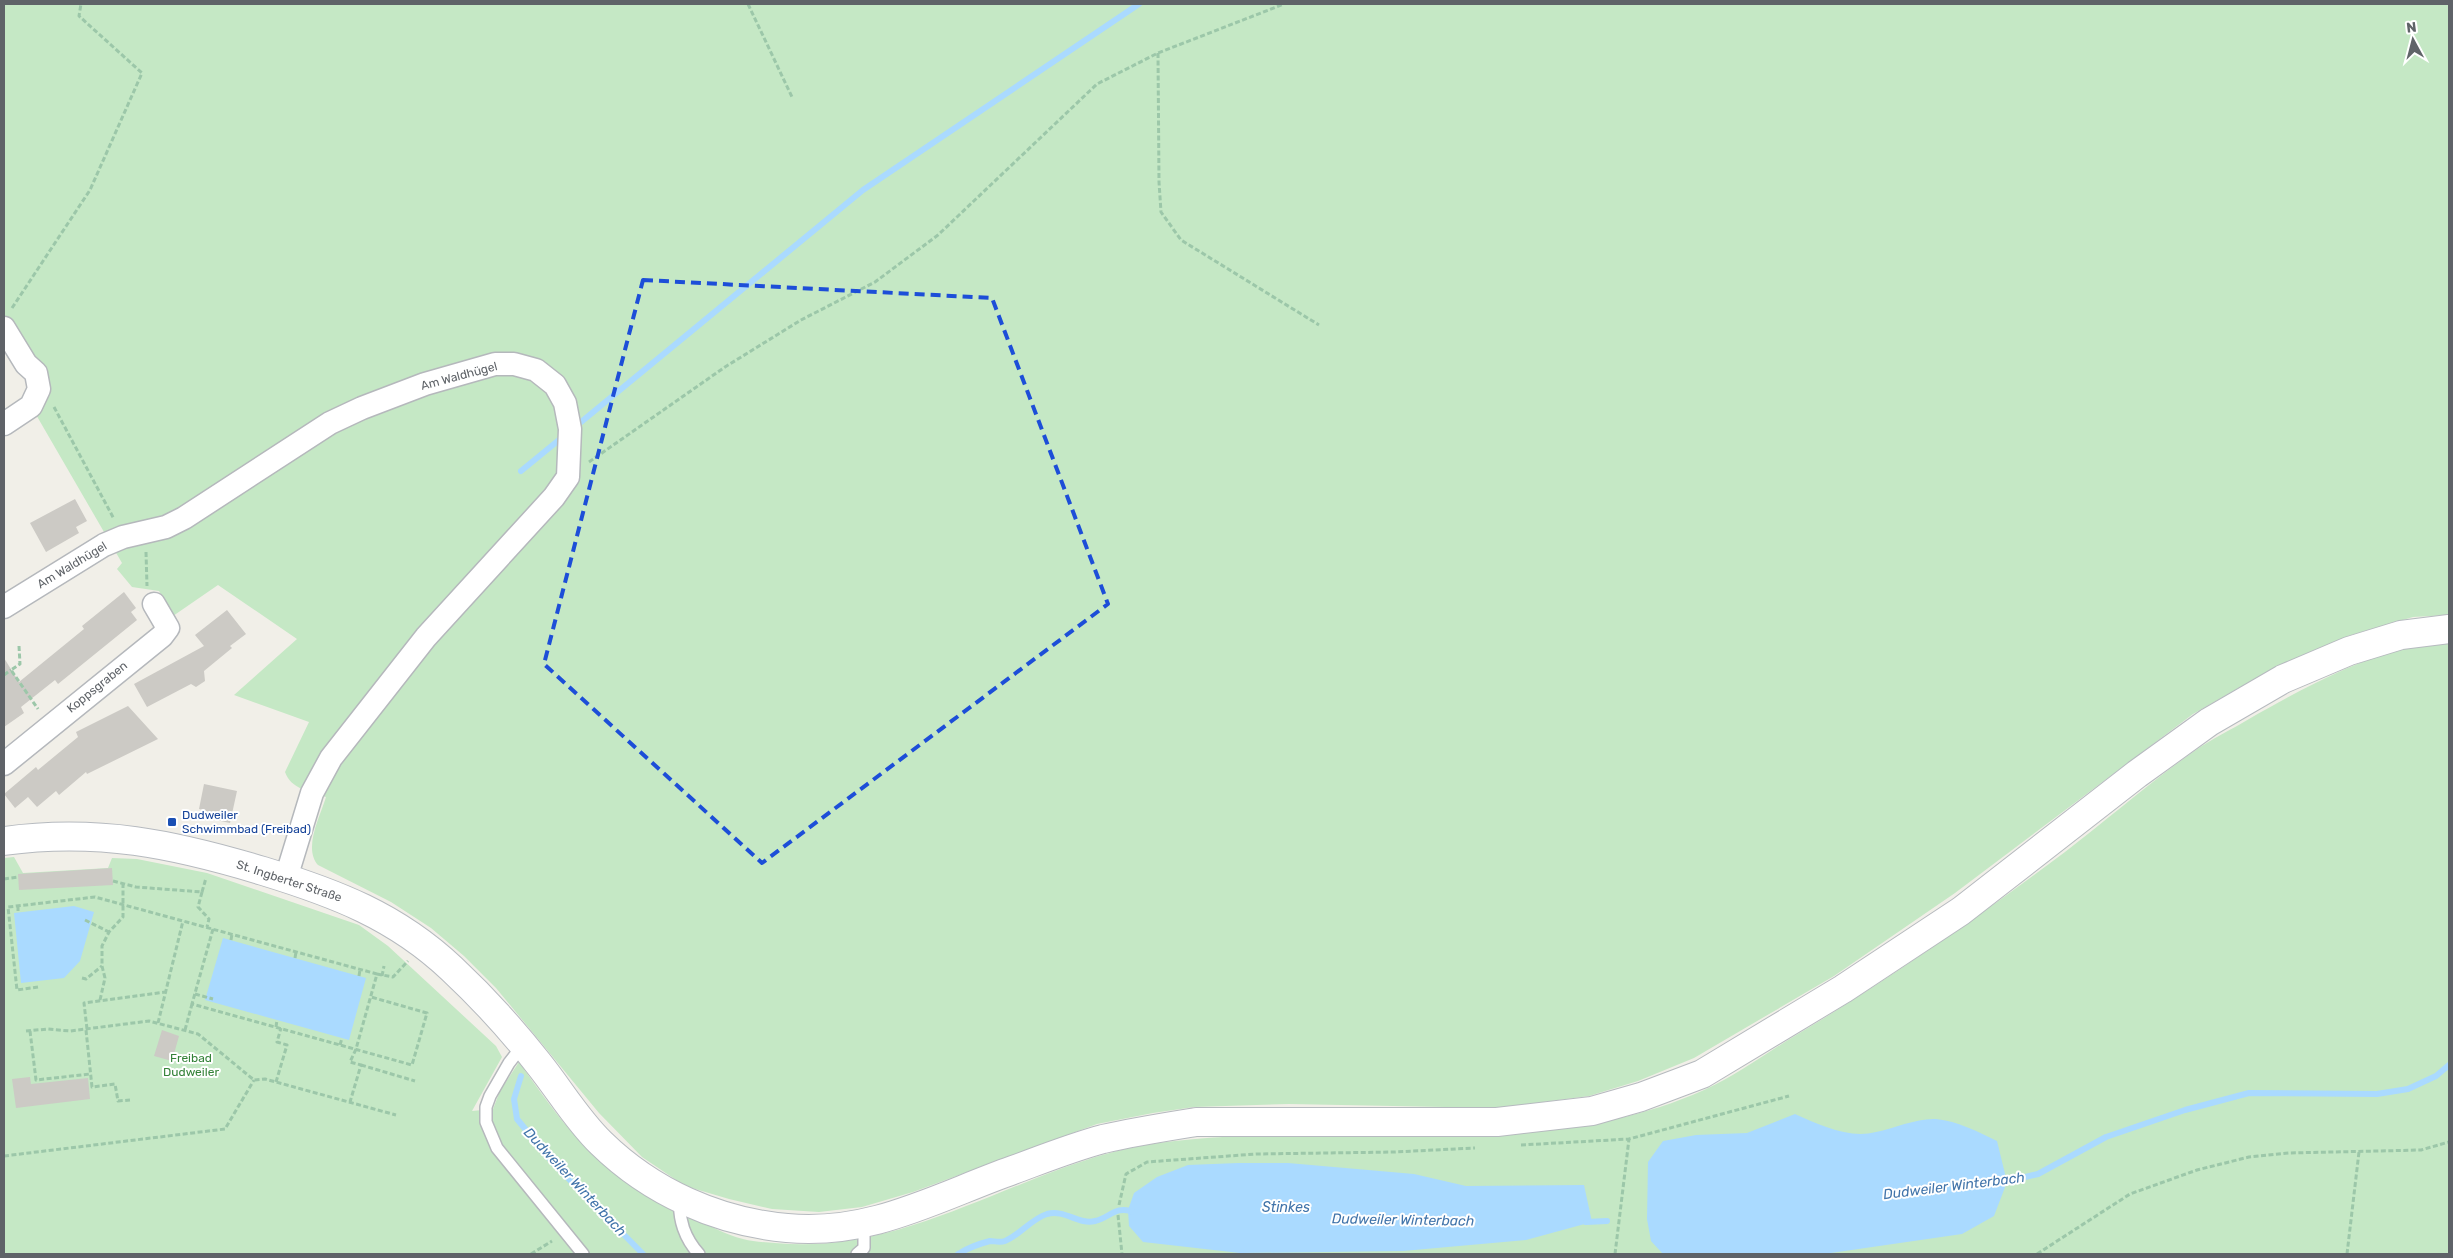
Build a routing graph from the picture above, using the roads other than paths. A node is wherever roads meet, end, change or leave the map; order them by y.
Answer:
1 (6, 320) edge
2 (4, 424) edge
3 (151, 599) road end
4 (4, 607) edge
5 (2449, 628) edge
6 (4, 764) edge
7 (4, 842) edge
8 (286, 878) junction
9 (523, 1045) junction
10 (680, 1199) junction
11 (864, 1225) junction
12 (583, 1254) edge
13 (698, 1254) edge
14 (857, 1254) edge

1 - 2 street
3 - 6 street, Koppsgraben
4 - 8 street, Am Waldhügel
5 - 11 main road, St. Ingberter Straße
7 - 8 main road, St. Ingberter Straße
8 - 9 main road, St. Ingberter Straße
9 - 10 main road, St. Ingberter Straße
9 - 12 lane
10 - 11 main road, St. Ingberter Straße
10 - 13 lane
11 - 14 lane

